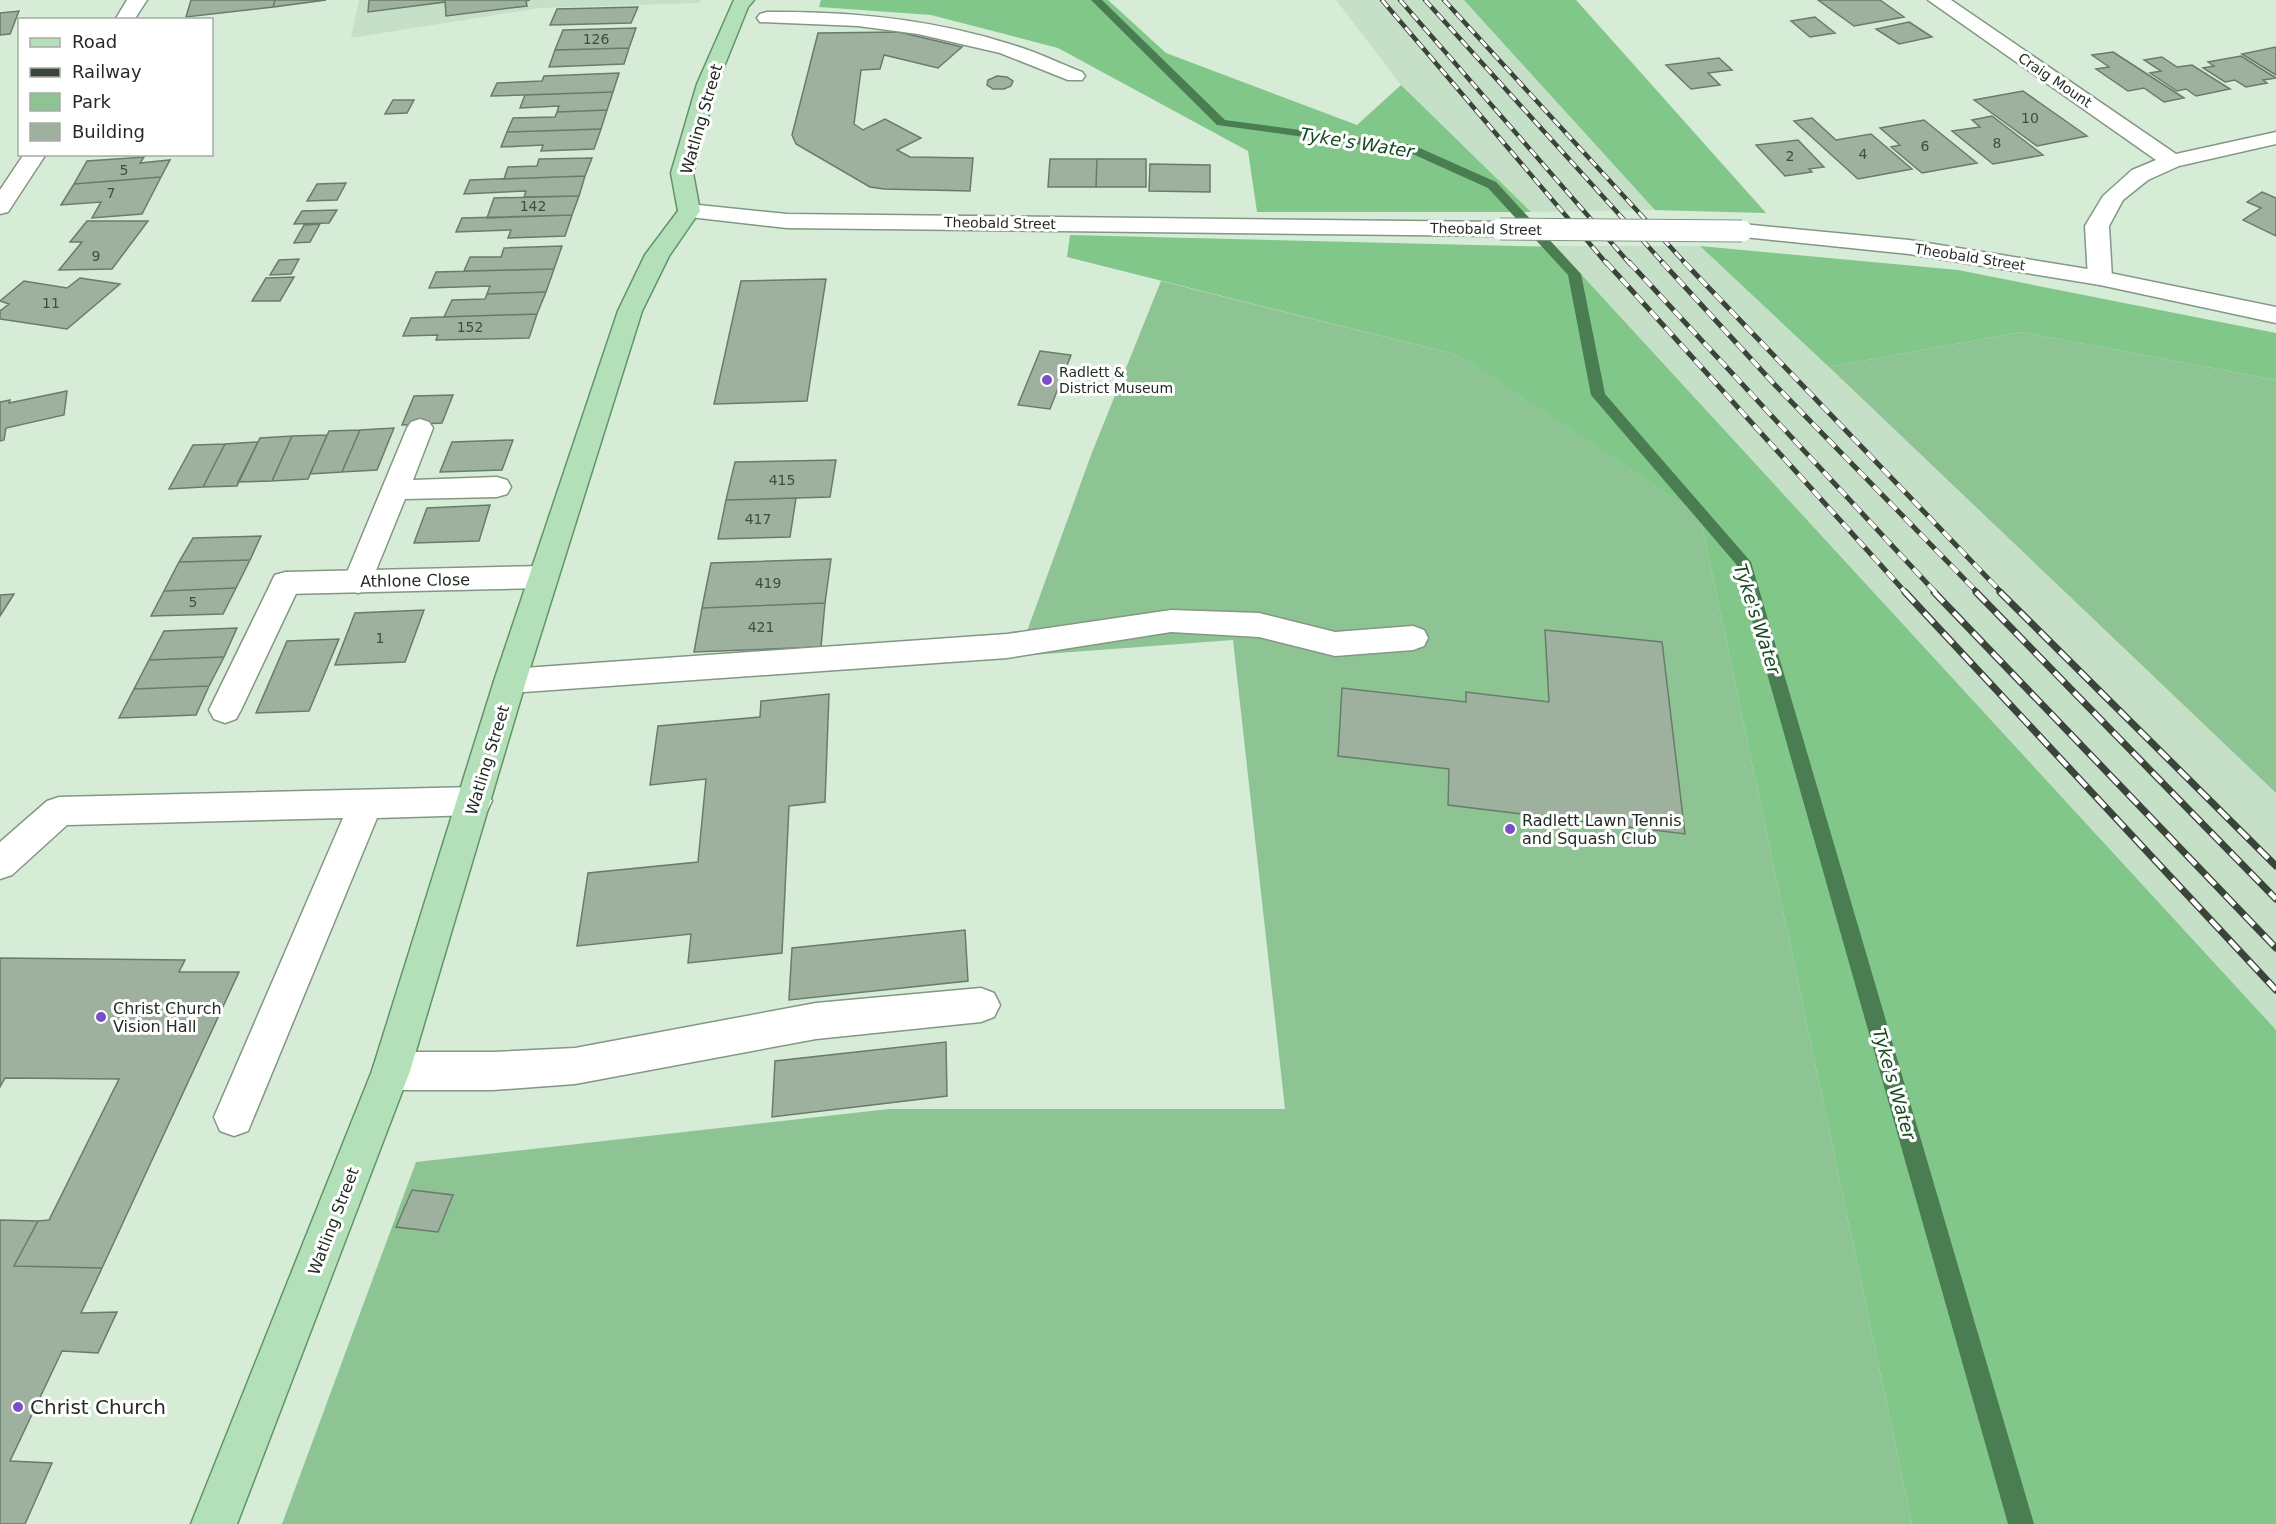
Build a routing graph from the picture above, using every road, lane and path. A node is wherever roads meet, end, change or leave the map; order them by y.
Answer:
1 (137, 0) edge
2 (744, 0) edge
3 (1938, 0) edge
4 (125, 18) edge
5 (767, 18) dead end
6 (1075, 76) dead end
7 (2276, 138) edge
8 (34, 156) edge
9 (2172, 161) junction
10 (0, 207) edge
11 (689, 211) junction
12 (2100, 278) junction
13 (2276, 315) edge
14 (420, 428) dead end
15 (497, 487) dead end
16 (395, 490) junction
17 (543, 577) junction
18 (358, 582) junction
19 (1413, 638) dead end
20 (510, 681) junction
21 (225, 710) dead end
22 (475, 801) junction
23 (366, 803) junction
24 (0, 864) edge
25 (981, 1005) dead end
26 (391, 1071) junction
27 (234, 1117) dead end
28 (214, 1524) edge

1 - 4 street
2 - 11 main road, Watling Street
3 - 9 street, Craig Mount
5 - 6 street
7 - 9 street
8 - 10 street
9 - 12 street
11 - 12 street, Theobald Street, bridge
11 - 17 main road, Watling Street
12 - 13 street, Theobald Street
14 - 16 street
15 - 16 street
16 - 18 street
17 - 18 street, Athlone Close
17 - 20 main road, Watling Street
18 - 21 street, Athlone Close
19 - 20 street
20 - 22 main road, Watling Street
22 - 23 street
22 - 26 main road, Watling Street
23 - 24 street
23 - 27 street
25 - 26 street
26 - 28 main road, Watling Street

